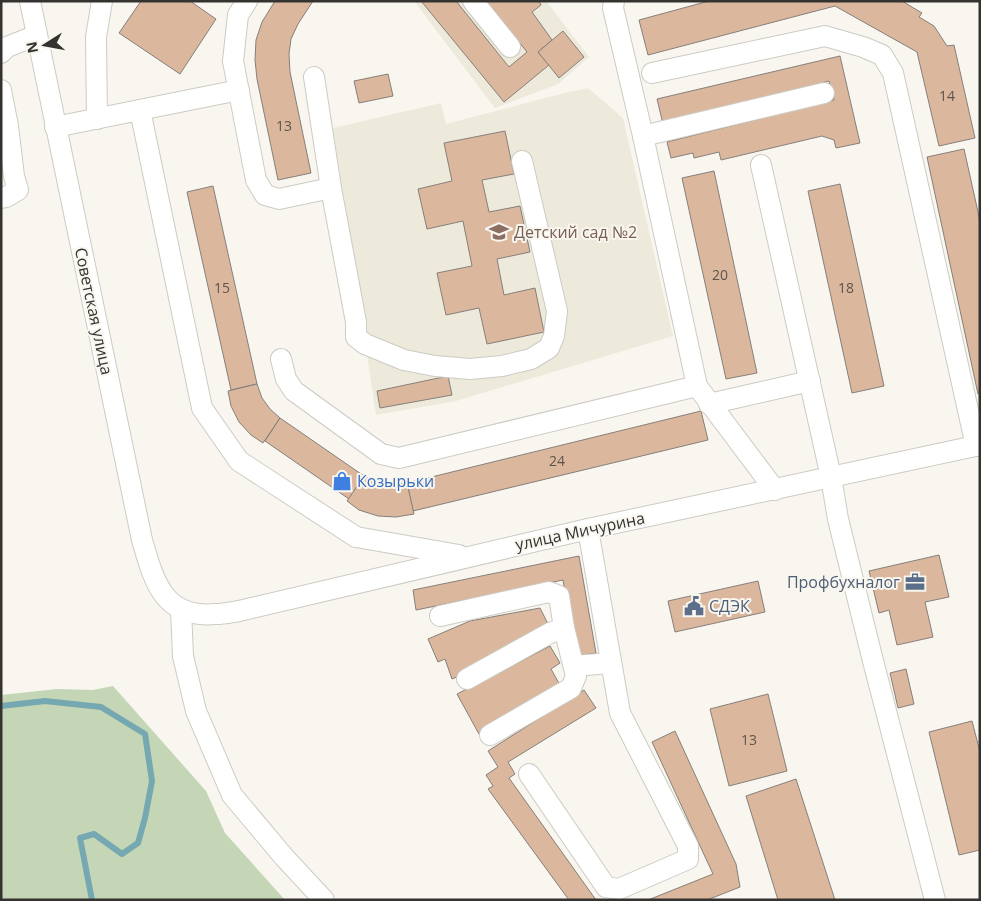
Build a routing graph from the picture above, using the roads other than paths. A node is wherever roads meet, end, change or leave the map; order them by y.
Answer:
1 (30, 1) edge
2 (102, 1) edge
3 (247, 1) edge
4 (473, 1) edge
5 (614, 1) edge
6 (37, 35) junction
7 (510, 47) dead end
8 (1, 53) edge
9 (652, 73) dead end
10 (314, 76) dead end
11 (1, 90) edge
12 (239, 90) junction
13 (824, 94) dead end
14 (140, 110) junction
15 (97, 119) junction
16 (55, 126) junction
17 (643, 136) junction
18 (522, 161) dead end
19 (762, 165) dead end
20 (332, 188) junction
21 (1, 198) edge
22 (281, 359) dead end
23 (810, 381) junction
24 (697, 386) junction
25 (710, 404) junction
26 (978, 445) edge
27 (831, 477) junction
28 (775, 490) junction
29 (588, 529) junction
30 (467, 557) junction
31 (181, 610) junction
32 (440, 616) dead end
33 (564, 628) junction
34 (610, 663) junction
35 (574, 666) junction
36 (467, 679) dead end
37 (490, 735) dead end
38 (529, 774) dead end
39 (324, 900) edge
40 (935, 900) edge

1 - 6 street, Советская улица
2 - 15 street
3 - 12 street
4 - 7 street
5 - 17 street
6 - 8 street
6 - 16 street, Советская улица
9 - 26 street
10 - 20 street
11 - 21 street
12 - 14 street
12 - 20 street
13 - 17 street
14 - 15 street
14 - 30 street
15 - 16 street
16 - 31 street, Советская улица
17 - 24 street
18 - 20 street
19 - 23 street
22 - 24 street
23 - 25 street
23 - 27 street
24 - 25 street
25 - 28 street
26 - 27 street, улица Мичурина
27 - 28 street, улица Мичурина
27 - 40 street
28 - 29 street, улица Мичурина
29 - 30 street, улица Мичурина
29 - 34 street
30 - 31 street, улица Мичурина
31 - 39 street
32 - 33 street
33 - 35 street
33 - 36 street
34 - 35 street
34 - 38 street
35 - 37 street

